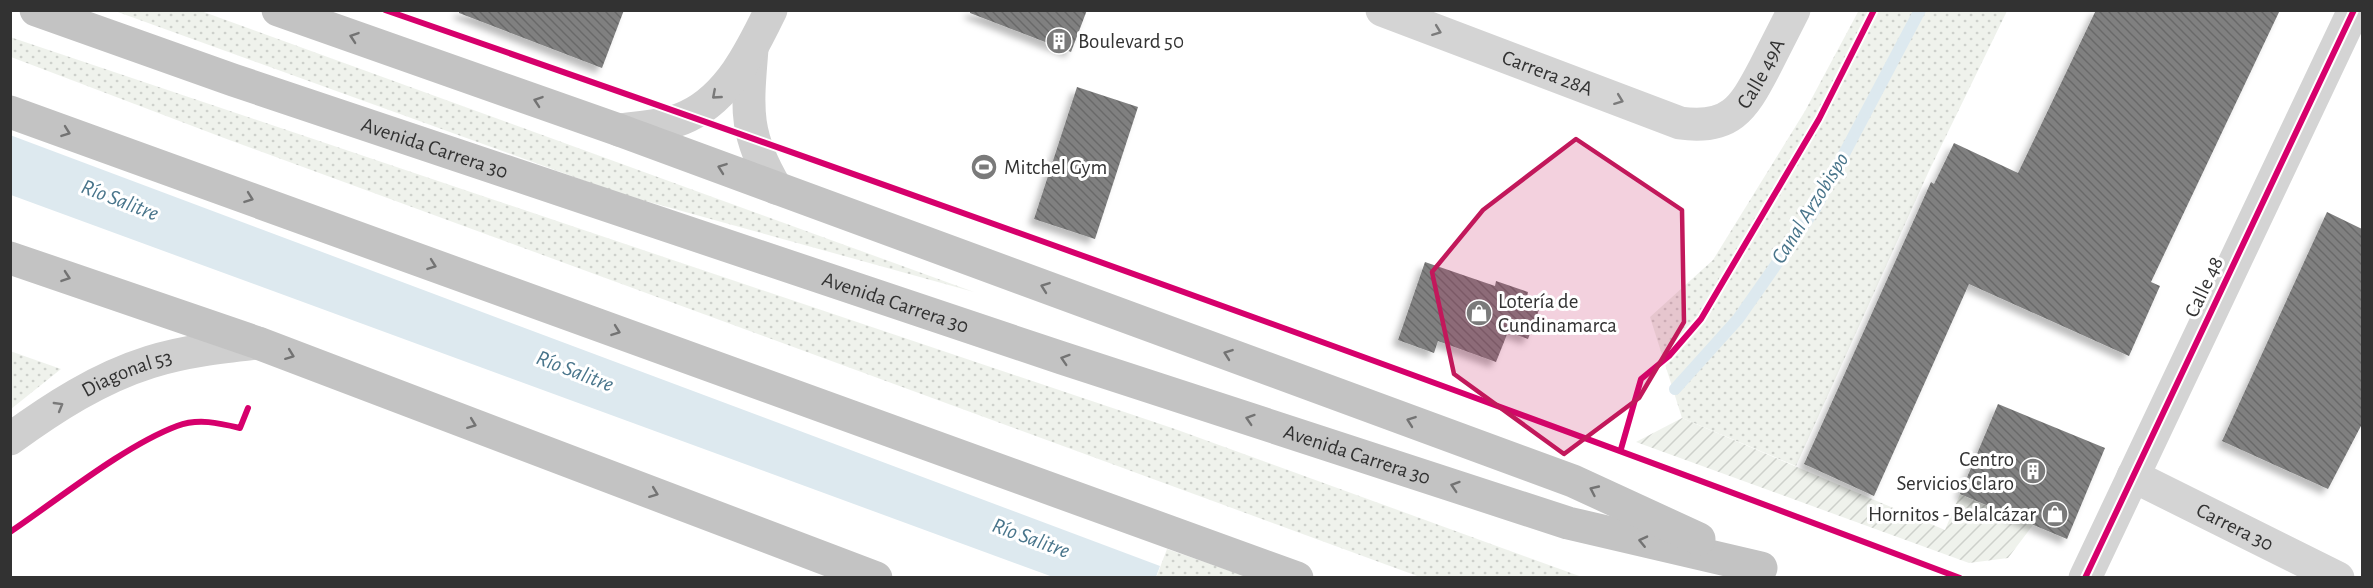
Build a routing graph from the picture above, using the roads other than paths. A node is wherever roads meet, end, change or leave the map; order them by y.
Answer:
1 (36, 10) edge
2 (278, 10) edge
3 (771, 10) edge
4 (1382, 10) edge
5 (1794, 10) edge
6 (2354, 10) edge
7 (752, 49) junction
8 (10, 112) edge
9 (1715, 123) joint
10 (619, 130) junction
11 (776, 188) junction
12 (10, 258) edge
13 (258, 343) junction
14 (10, 439) edge
15 (2133, 476) junction
16 (1774, 573) edge
17 (876, 578) edge
18 (1297, 578) edge
19 (2085, 578) edge
20 (2338, 578) edge

16 -> 1 highway, Avenida Carrera 30
10 -> 2 highway, Avenida Carrera 30
3 - 7 street
4 -> 9 street, Carrera 28A
5 - 9 street, Calle 49A
6 - 15 street, Calle 48
7 -> 10 street
7 - 11 street
8 -> 18 highway
11 -> 10 highway, Avenida Carrera 30
16 -> 11 highway, Avenida Carrera 30
12 -> 13 highway
14 -> 13 street, Diagonal 53
13 -> 17 highway
15 - 19 street, Calle 48
15 - 20 street, Carrera 30

